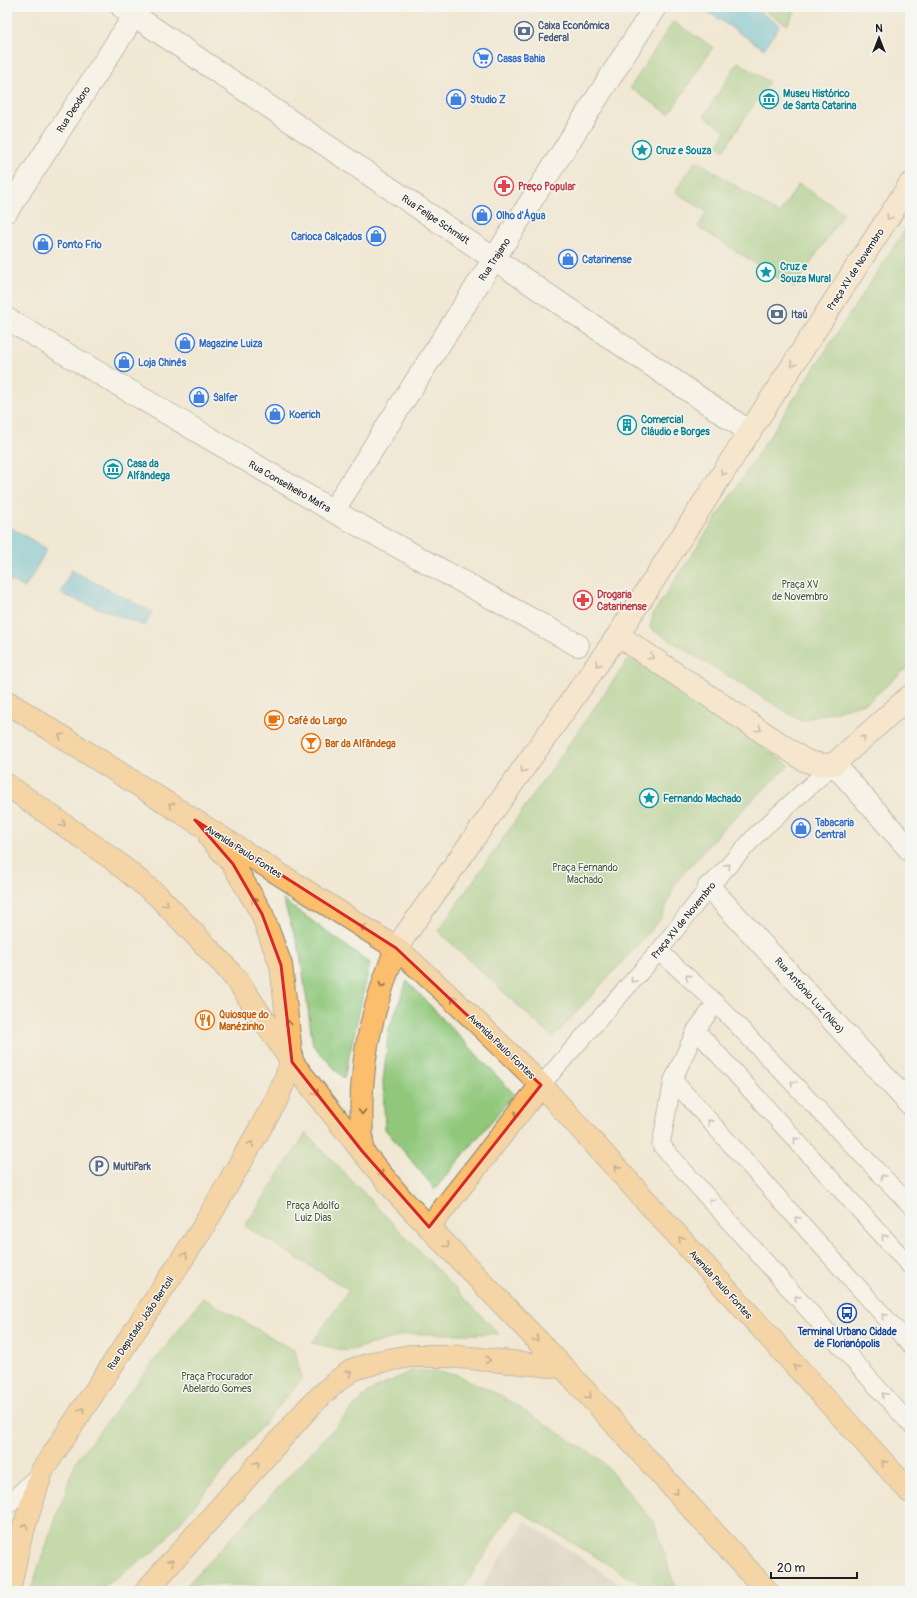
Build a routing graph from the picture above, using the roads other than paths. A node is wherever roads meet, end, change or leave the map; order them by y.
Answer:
1 (655, 7) edge
2 (132, 10) edge
3 (910, 184) edge
4 (7, 212) edge
5 (494, 259) junction
6 (7, 319) edge
7 (750, 432) junction
8 (333, 511) junction
9 (618, 636) junction
10 (578, 645) dead end
11 (910, 696) edge
12 (7, 702) edge
13 (834, 764) junction
14 (7, 785) edge
15 (195, 820) junction
16 (910, 850) edge
17 (709, 887) junction
18 (396, 948) junction
19 (659, 950) junction
20 (716, 1002) junction
21 (696, 1030) junction
22 (292, 1062) junction
23 (672, 1080) junction
24 (541, 1085) junction
25 (908, 1098) edge
26 (362, 1151) junction
27 (910, 1205) edge
28 (429, 1227) junction
29 (910, 1266) edge
30 (910, 1345) edge
31 (563, 1367) junction
32 (910, 1424) edge
33 (42, 1471) junction
34 (910, 1492) edge
35 (7, 1506) edge
36 (9, 1591) edge
37 (146, 1591) edge
38 (767, 1591) edge

1 - 5 street, Rua Trajano
2 - 4 street, Rua Deodoro
2 - 5 street, Rua Felipe Schmidt
3 -> 7 main road, Praça XV de Novembro
5 - 7 street, Rua Felipe Schmidt
5 - 8 street, Rua Trajano
6 - 8 street, Rua Conselheiro Mafra
7 -> 9 main road, Praça XV de Novembro
8 - 10 street, Rua Conselheiro Mafra
9 -> 13 main road
9 -> 18 main road, Praça XV de Novembro
13 -> 11 main road, Praça XV de Novembro
15 -> 12 main road, Avenida Paulo Fontes
13 - 16 street
17 -> 13 lane, Praça XV de Novembro
14 -> 22 main road
18 -> 15 main road, Avenida Paulo Fontes
22 -> 15 main road
17 - 19 lane, Praça XV de Novembro
17 - 25 street, Rua Antônio Luz (Nico)
24 -> 18 main road, Avenida Paulo Fontes
18 -> 26 main road
20 -> 19 lane
19 -> 24 lane, Praça XV de Novembro
20 - 21 lane
27 -> 20 lane
21 - 23 lane
29 -> 21 lane
22 -> 26 main road
33 -> 22 main road, Rua Deputado João Bertoli
30 -> 23 lane
32 -> 23 lane
24 -> 28 main road
34 -> 24 main road, Avenida Paulo Fontes
26 -> 28 main road
28 -> 31 main road
37 -> 31 main road
31 -> 38 main road
33 - 35 lane
36 -> 33 main road, Rua Deputado João Bertoli

